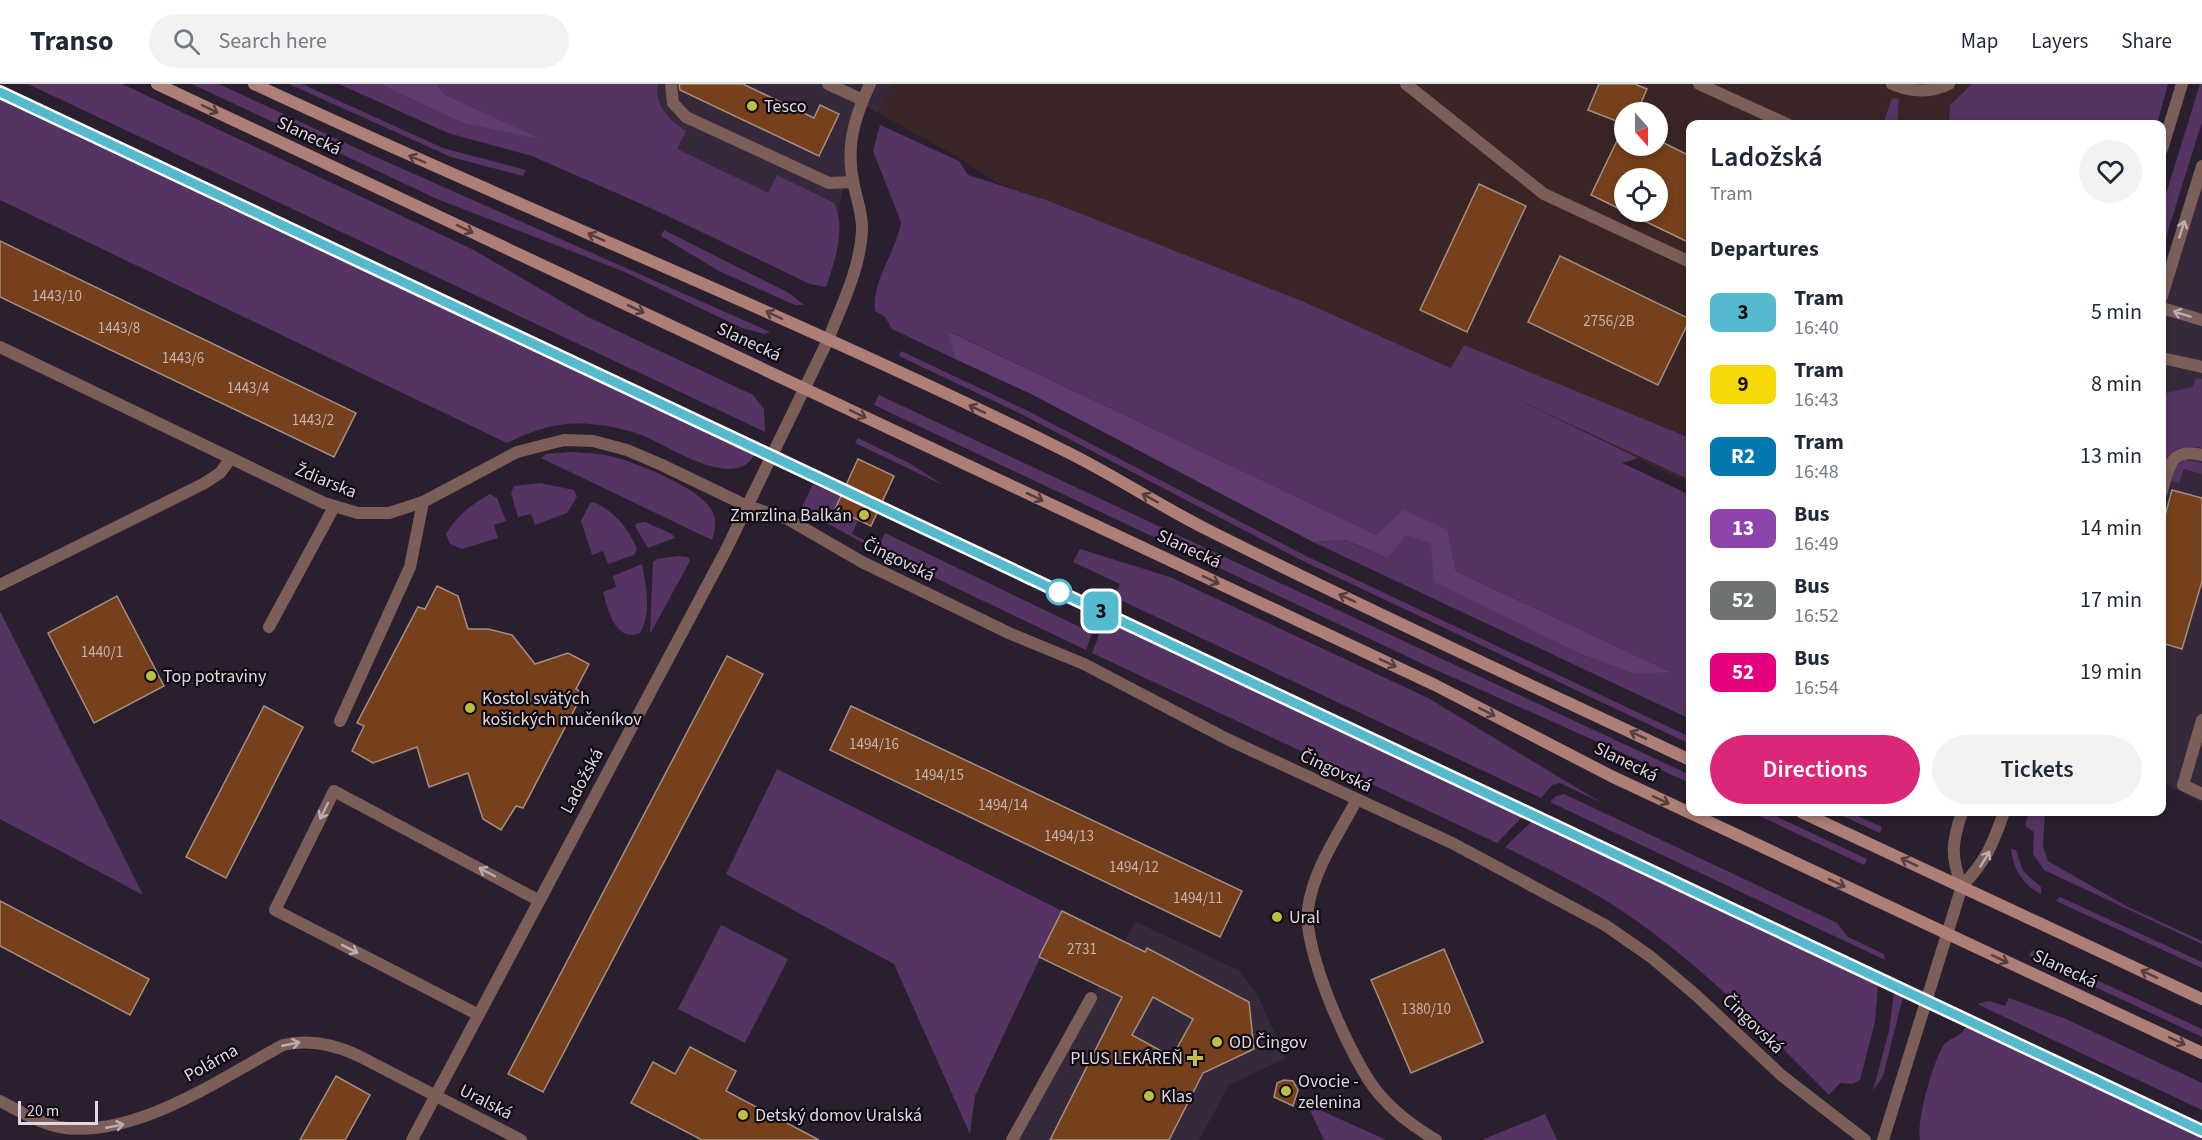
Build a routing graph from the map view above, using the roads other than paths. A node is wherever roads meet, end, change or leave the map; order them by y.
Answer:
1 (157, 84) edge
2 (254, 84) edge
3 (671, 84) edge
4 (828, 84) edge
5 (870, 84) edge
6 (1406, 84) edge
7 (1699, 84) edge
8 (1892, 84) edge
9 (1949, 84) edge
10 (2182, 84) edge
11 (863, 100) junction
12 (1778, 120) edge
13 (2166, 136) edge
14 (2202, 166) edge
15 (853, 182) junction
16 (1686, 260) edge
17 (2166, 276) edge
18 (2166, 309) edge
19 (2202, 320) edge
20 (828, 340) junction
21 (0, 347) edge
22 (2166, 359) edge
23 (2202, 367) edge
24 (805, 389) junction
25 (2202, 455) edge
26 (231, 458) junction
27 (2166, 476) edge
28 (423, 502) junction
29 (747, 506) junction
30 (334, 507) junction
31 (0, 585) edge
32 (269, 627) dead end
33 (2202, 720) edge
34 (340, 721) dead end
35 (1686, 758) edge
36 (2202, 794) edge
37 (1356, 801) junction
38 (1686, 811) edge
39 (1696, 816) edge
40 (1810, 816) edge
41 (1961, 816) edge
42 (2003, 816) edge
43 (1962, 886) junction
44 (538, 900) junction
45 (1947, 934) junction
46 (1091, 998) dead end
47 (2202, 999) edge
48 (477, 1014) junction
49 (2202, 1053) edge
50 (435, 1096) junction
51 (0, 1101) edge
52 (412, 1140) edge
53 (521, 1140) edge
54 (1012, 1140) edge
55 (1436, 1140) edge
56 (1864, 1140) edge
57 (1883, 1140) edge

1 -> 24 main road, Slanecká
20 -> 2 main road, Slanecká
3 - 15 street
4 - 11 street
5 - 11 street, Ladožská
6 - 16 street
7 - 12 street
8 - 9 street
10 - 13 street
11 - 15 street, Ladožská
17 -> 14 street
15 - 20 street, Ladožská
19 -> 18 street
20 - 24 street, Ladožská
35 -> 20 main road, Slanecká
21 - 26 street, Ždiarska
22 - 23 street
24 - 29 street, Ladožská
24 -> 38 main road, Slanecká
25 - 27 street
26 - 30 street, Ždiarska
26 - 31 street
28 - 29 street, Ždiarska
28 - 30 street, Ždiarska
28 - 34 street
29 - 37 street, Čingovská
29 - 44 street, Ladožská
30 - 32 street
33 - 36 street
37 - 55 street
37 - 56 street, Čingovská
39 -> 45 main road, Slanecká
43 -> 40 main road, Slanecká
41 - 43 street
43 -> 42 street
43 - 45 street
47 -> 43 main road, Slanecká
44 - 48 street, Ladožská
44 -> 48 street
45 -> 49 main road, Slanecká
45 - 57 street
46 - 54 street
48 - 50 street, Ladožská
51 -> 50 street, Polárna
50 - 52 street, Ladožská
50 - 53 street, Uralská

